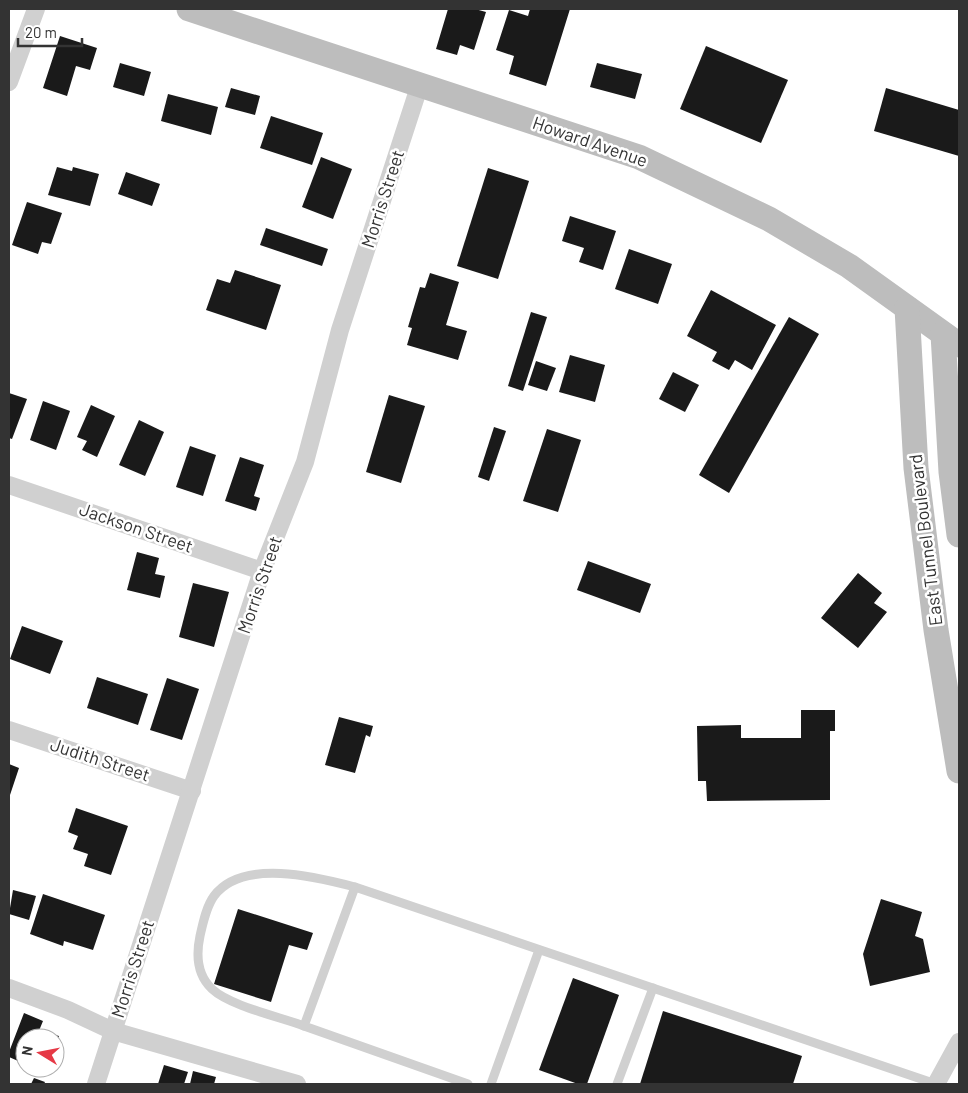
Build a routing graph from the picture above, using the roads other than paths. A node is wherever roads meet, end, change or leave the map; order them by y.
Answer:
1 (36, 9) edge
2 (189, 9) edge
3 (9, 82) edge
4 (420, 84) junction
5 (907, 308) junction
6 (951, 339) edge
7 (9, 484) edge
8 (959, 535) edge
9 (262, 571) junction
10 (9, 730) edge
11 (959, 771) edge
12 (192, 790) junction
13 (355, 887) junction
14 (539, 950) junction
15 (9, 988) edge
16 (653, 988) junction
17 (304, 1026) junction
18 (113, 1031) junction
19 (959, 1042) edge
20 (96, 1084) edge
21 (297, 1084) edge
22 (468, 1084) edge
23 (491, 1084) edge
24 (617, 1084) edge
25 (936, 1084) edge

1 - 3 street
2 - 4 main road, Howard Avenue
4 - 5 main road, Howard Avenue
4 - 9 street, Morris Street
5 - 6 main road, Howard Avenue
5 - 11 main road, East Tunnel Boulevard
6 - 8 main road, East Tunnel Boulevard
7 - 9 street, Jackson Street
9 - 12 street, Morris Street
10 - 12 street, Judith Street
12 - 18 street, Morris Street
13 - 14 lane
13 - 17 lane
13 - 17 lane
14 - 16 lane
14 - 23 lane
15 - 18 street
16 - 24 lane
16 - 25 lane
17 - 22 lane
18 - 20 street, Morris Street
18 - 21 street
19 - 25 street

